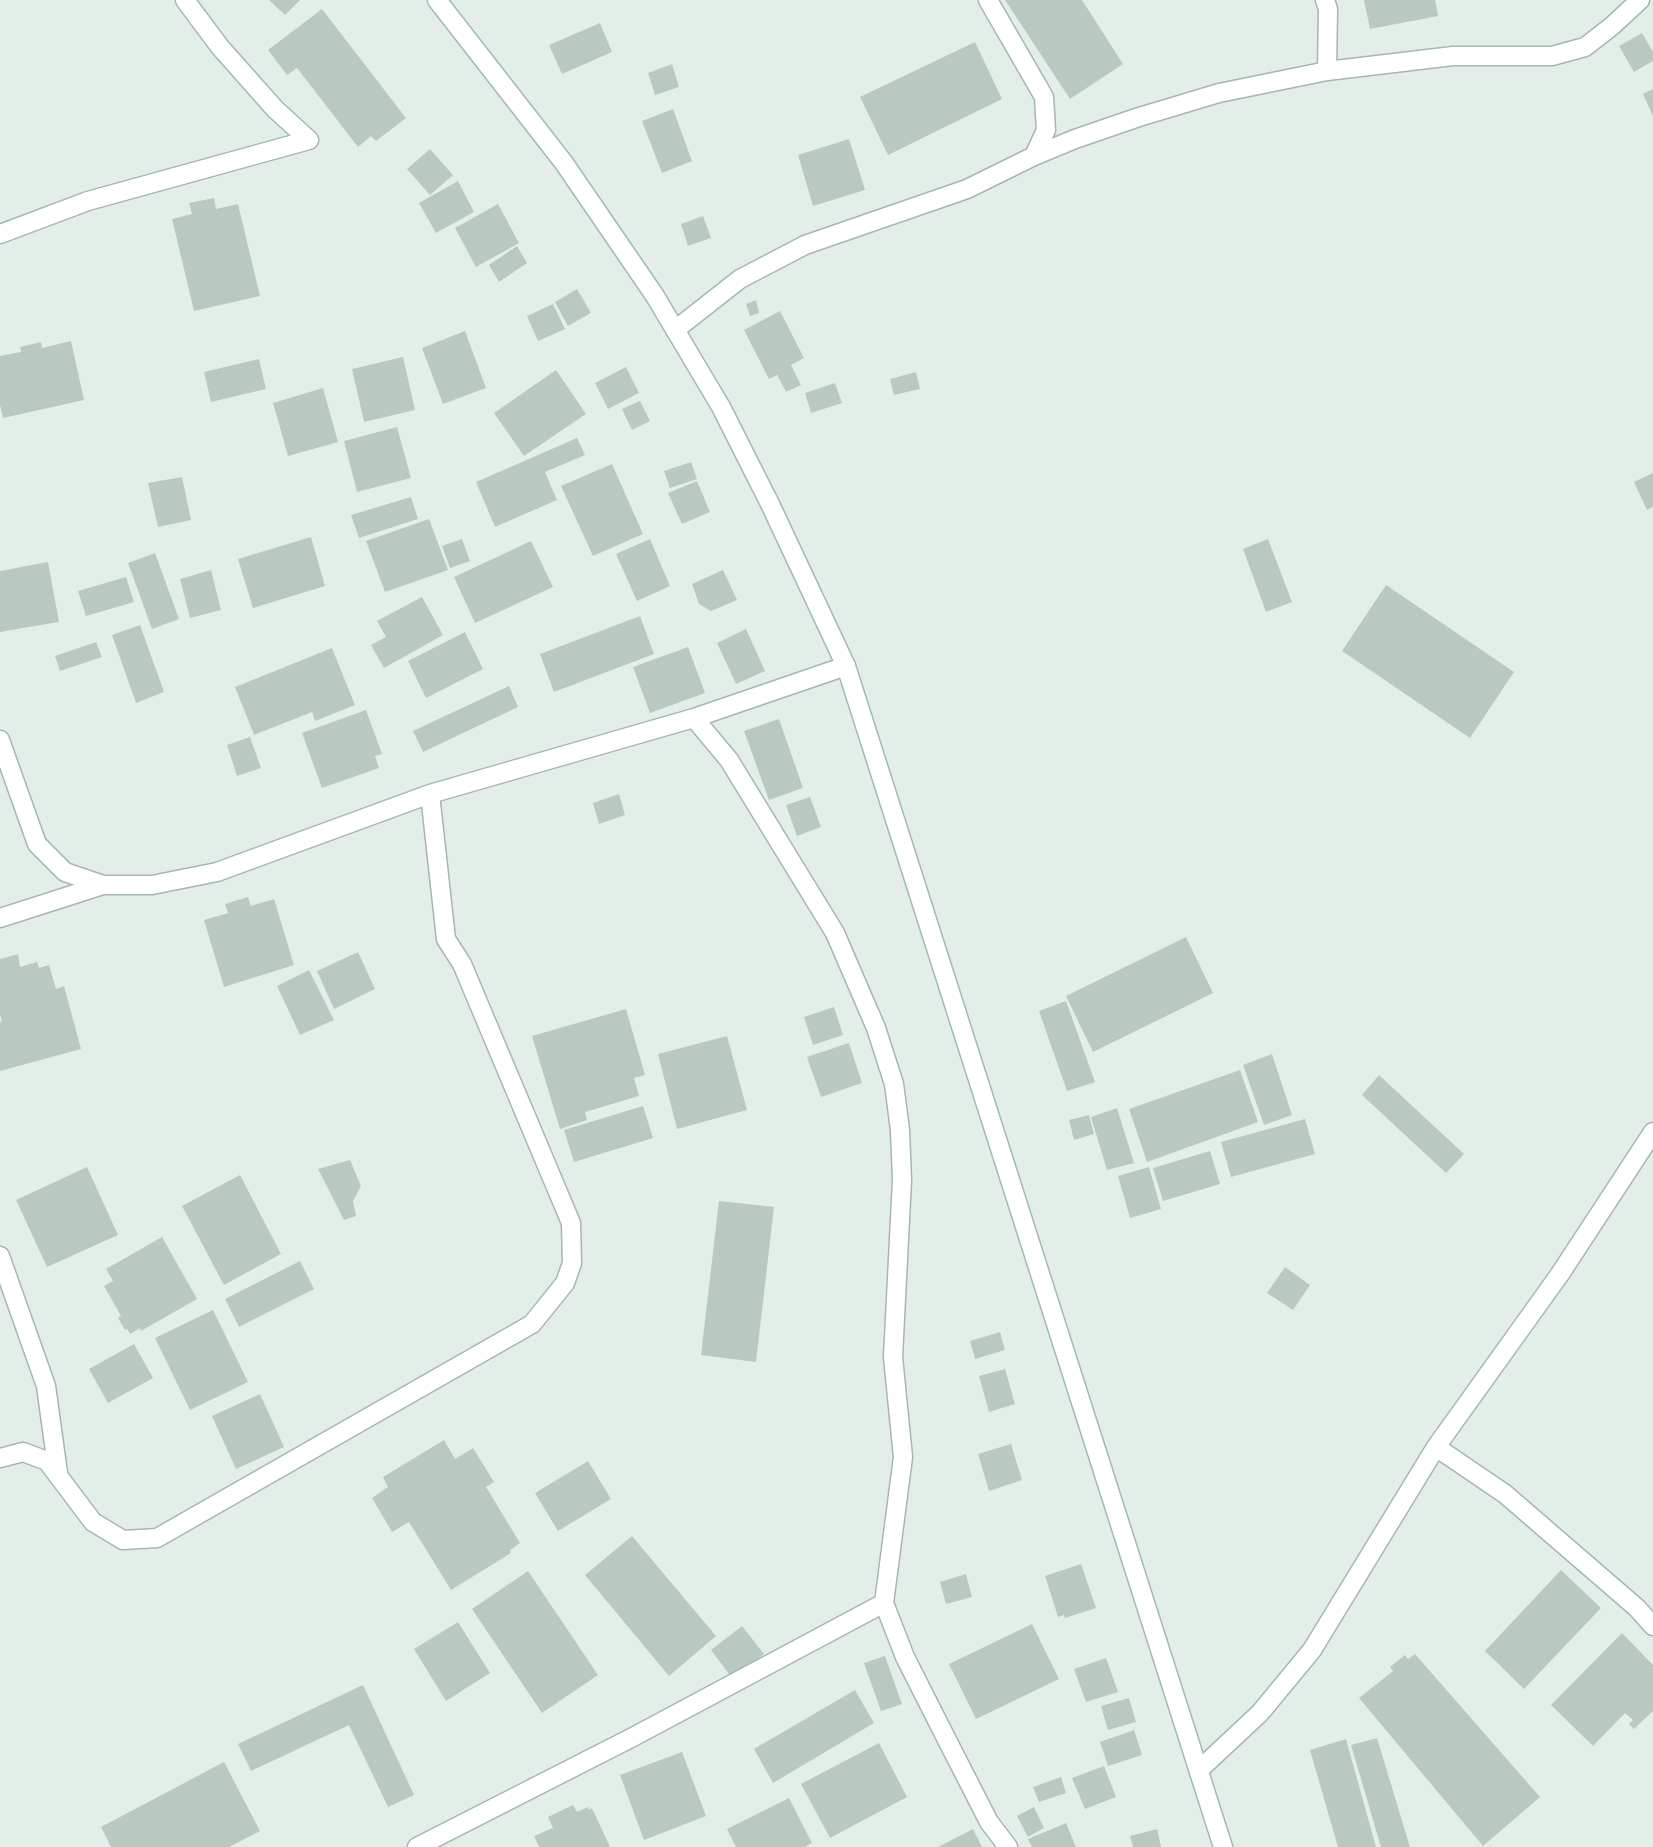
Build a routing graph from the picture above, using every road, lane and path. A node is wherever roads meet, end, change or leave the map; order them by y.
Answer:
1 (185, 0) edge
2 (437, 0) edge
3 (988, 0) edge
4 (1325, 0) edge
5 (1640, 0) edge
6 (1328, 71) junction
7 (1034, 156) junction
8 (0, 234) edge
9 (675, 330) junction
10 (846, 666) junction
11 (694, 718) junction
12 (0, 740) edge
13 (430, 794) junction
14 (103, 885) junction
15 (0, 918) edge
16 (1653, 1132) edge
17 (0, 1256) edge
18 (1436, 1447) junction
19 (0, 1458) edge
20 (58, 1475) junction
21 (884, 1603) junction
22 (1653, 1626) edge
23 (1200, 1769) junction
24 (417, 1847) edge
25 (1008, 1847) edge
26 (1223, 1847) edge

1 - 8 street
2 - 9 street
3 - 7 street
4 - 6 street
5 - 6 street
6 - 7 street
7 - 9 street
9 - 10 street
10 - 11 street
10 - 23 street
11 - 13 street
11 - 21 street
12 - 14 street
13 - 14 street
13 - 20 street
14 - 15 street
16 - 18 street
17 - 20 street
18 - 22 street
18 - 23 street
19 - 20 street
21 - 24 street
21 - 25 street
23 - 26 street

